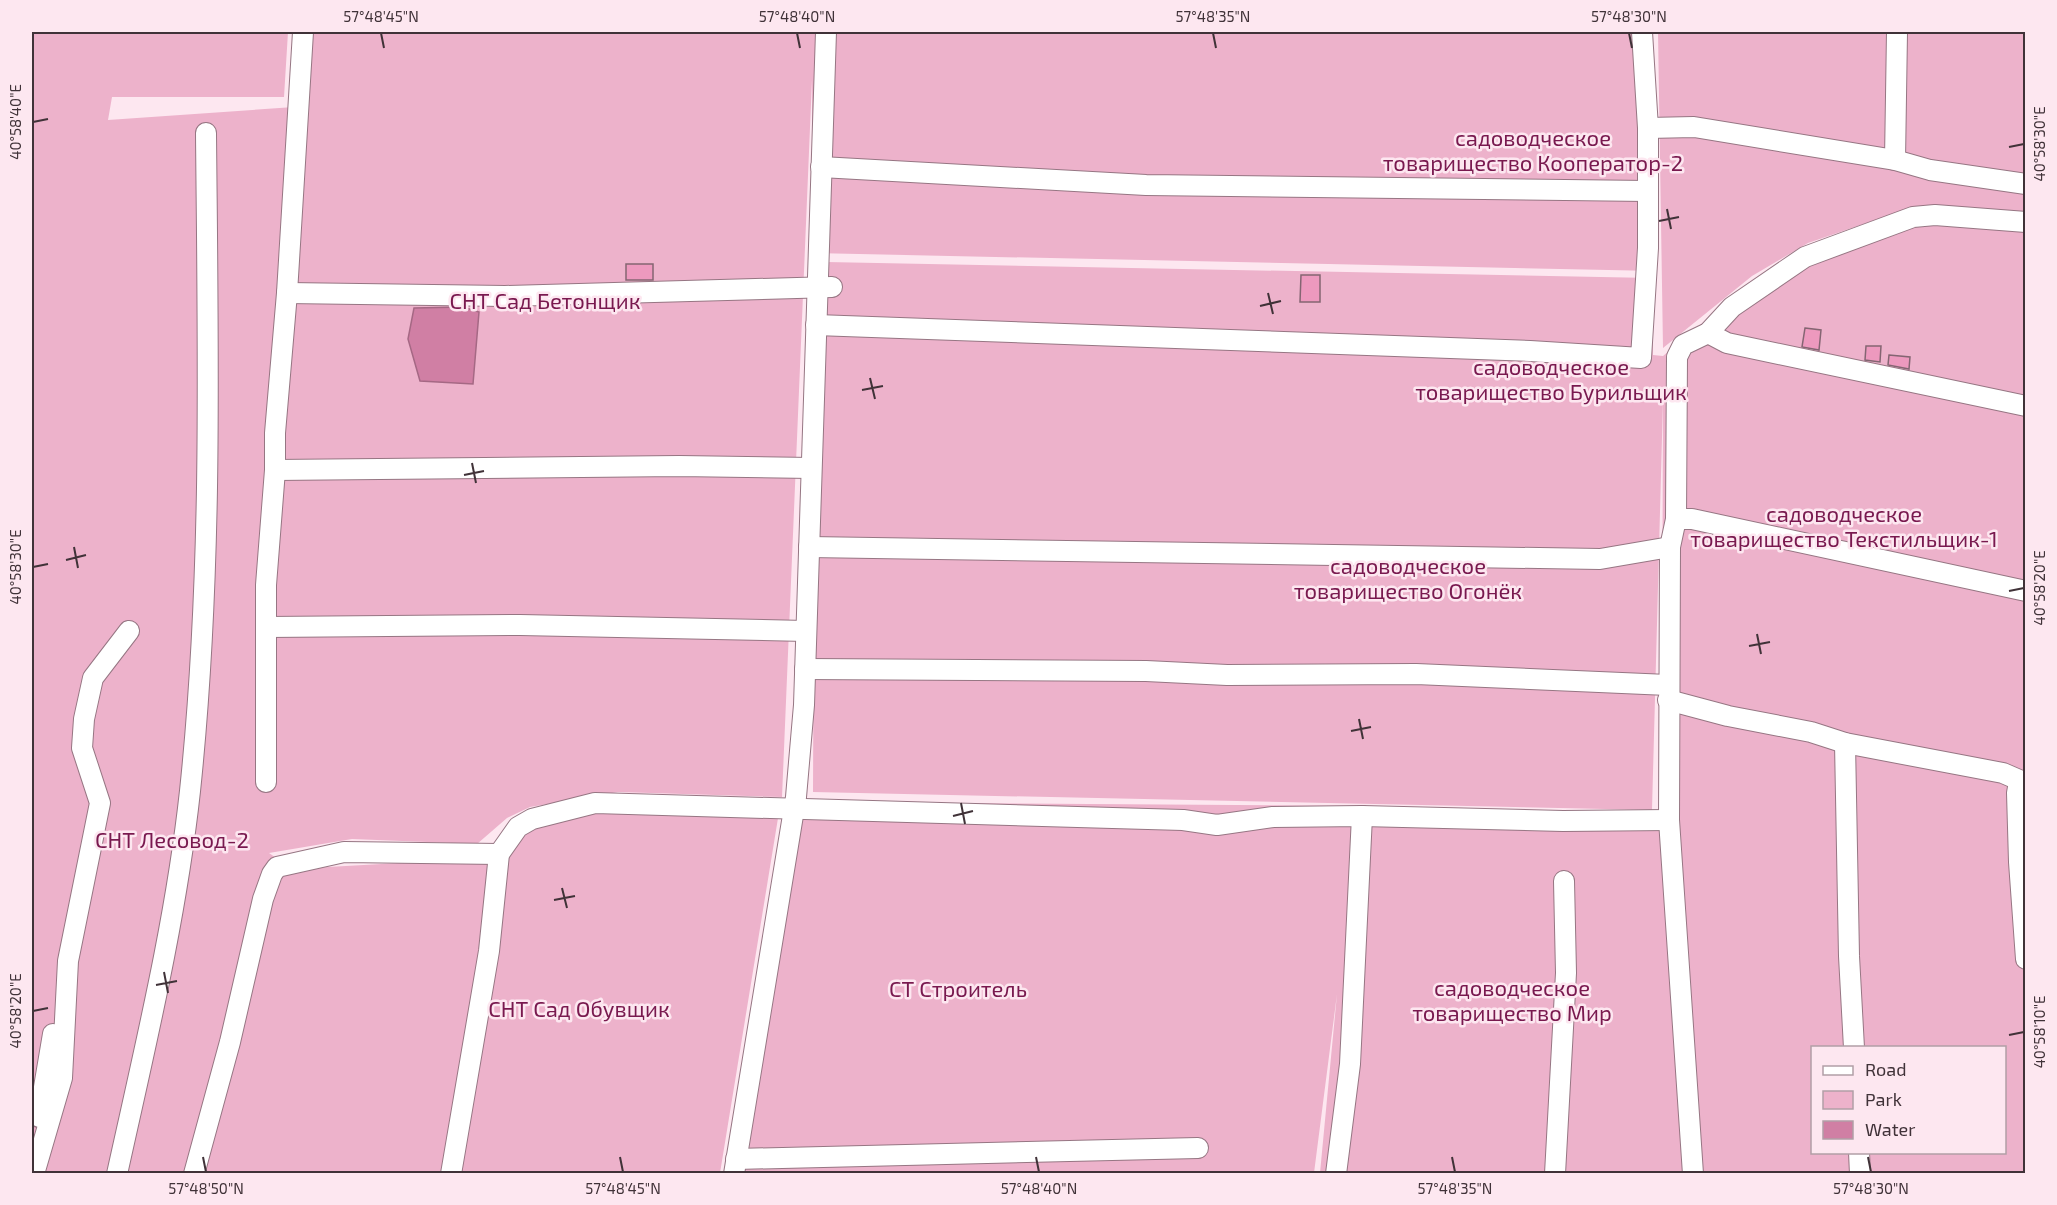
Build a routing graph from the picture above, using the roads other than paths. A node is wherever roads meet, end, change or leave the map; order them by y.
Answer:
1 (303, 32) edge
2 (826, 32) edge
3 (1642, 32) edge
4 (1897, 32) edge
5 (1648, 128) junction
6 (206, 133) dead end
7 (1895, 159) junction
8 (821, 167) junction
9 (2025, 184) edge
10 (1647, 191) junction
11 (2025, 222) edge
12 (824, 287) junction
13 (287, 293) junction
14 (816, 325) junction
15 (1708, 333) junction
16 (2025, 406) edge
17 (811, 468) junction
18 (275, 470) junction
19 (1676, 519) junction
20 (809, 547) junction
21 (1670, 547) junction
22 (2025, 591) edge
23 (267, 627) junction
24 (129, 631) dead end
25 (806, 631) junction
26 (805, 669) junction
27 (1668, 692) junction
28 (1845, 743) junction
29 (266, 782) dead end
30 (2022, 782) edge
31 (794, 808) junction
32 (1362, 816) junction
33 (1669, 820) junction
34 (84, 848) dead end
35 (499, 854) junction
36 (1564, 881) dead end
37 (2025, 958) edge
38 (1854, 1046) edge
39 (1198, 1148) dead end
40 (1859, 1154) edge
41 (32, 1164) edge
42 (735, 1166) edge
43 (34, 1173) edge
44 (117, 1173) edge
45 (194, 1173) edge
46 (451, 1173) edge
47 (1336, 1173) edge
48 (1555, 1173) edge
49 (1693, 1173) edge
50 (1860, 1173) edge

1 - 13 street
2 - 8 street
3 - 5 street
4 - 7 street
5 - 7 street
5 - 10 street
6 - 44 street
7 - 9 street
8 - 10 street
8 - 12 street
10 - 14 street
11 - 15 street
12 - 13 street
12 - 14 street
13 - 18 street
14 - 17 street
15 - 16 street
15 - 19 street
17 - 18 street
17 - 20 street
18 - 23 street
19 - 21 street
19 - 22 street
20 - 21 street
20 - 25 street
21 - 27 street
23 - 25 street
23 - 29 street
24 - 43 street
25 - 26 street
26 - 27 street
26 - 31 street
27 - 28 street
27 - 33 street
28 - 30 street
28 - 38 street
30 - 37 street
31 - 32 street
31 - 35 street
31 - 42 street
32 - 33 street
32 - 47 street
33 - 49 street
34 - 41 street
35 - 45 street
35 - 46 street
36 - 48 street
39 - 42 street
40 - 50 street

